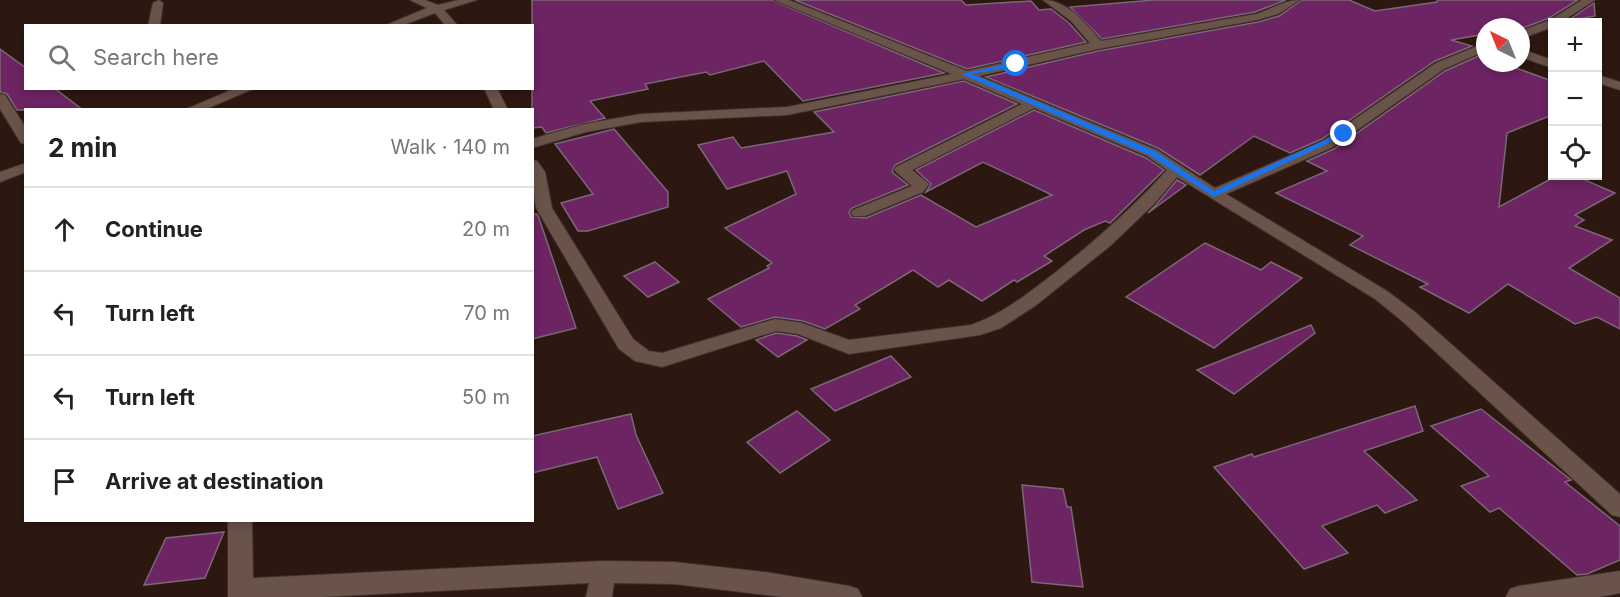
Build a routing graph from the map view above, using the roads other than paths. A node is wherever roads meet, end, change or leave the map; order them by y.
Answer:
1 (415, 0) edge
2 (471, 0) edge
3 (779, 0) edge
4 (1048, 0) edge
5 (1295, 0) edge
6 (1590, 0) edge
7 (158, 3) dead end
8 (437, 8) junction
9 (1561, 18) edge
10 (154, 24) edge
11 (393, 24) edge
12 (451, 24) edge
13 (1548, 25) edge
14 (1530, 32) edge
15 (1098, 45) junction
16 (1476, 51) edge
17 (1530, 55) edge
18 (1548, 62) edge
19 (964, 74) junction
20 (1602, 80) edge
21 (1620, 86) edge
22 (240, 90) edge
23 (491, 90) edge
24 (0, 98) edge
25 (1035, 103) junction
26 (195, 108) edge
27 (500, 108) edge
28 (24, 137) edge
29 (534, 143) edge
30 (534, 167) edge
31 (24, 168) edge
32 (1176, 170) junction
33 (0, 177) edge
34 (1214, 194) junction
35 (859, 213) dead end
36 (1620, 508) edge
37 (240, 522) edge
38 (603, 572) junction
39 (1620, 582) edge
40 (241, 593) edge
41 (599, 597) edge
42 (849, 597) edge
43 (1519, 597) edge

1 - 8 street
2 - 8 street
3 - 19 street
4 - 15 street
5 - 15 street
6 - 9 street
7 - 10 street
8 - 11 street
8 - 12 street
13 - 14 street
15 - 19 street
16 - 34 street
17 - 18 street
19 - 25 street
19 - 29 street
20 - 21 street
22 - 26 street
23 - 27 street
24 - 28 street
25 - 32 street
25 - 35 street
30 - 32 street
31 - 33 street
32 - 34 street
34 - 36 street
37 - 40 street
38 - 40 street
38 - 41 street
38 - 42 street
39 - 43 street

